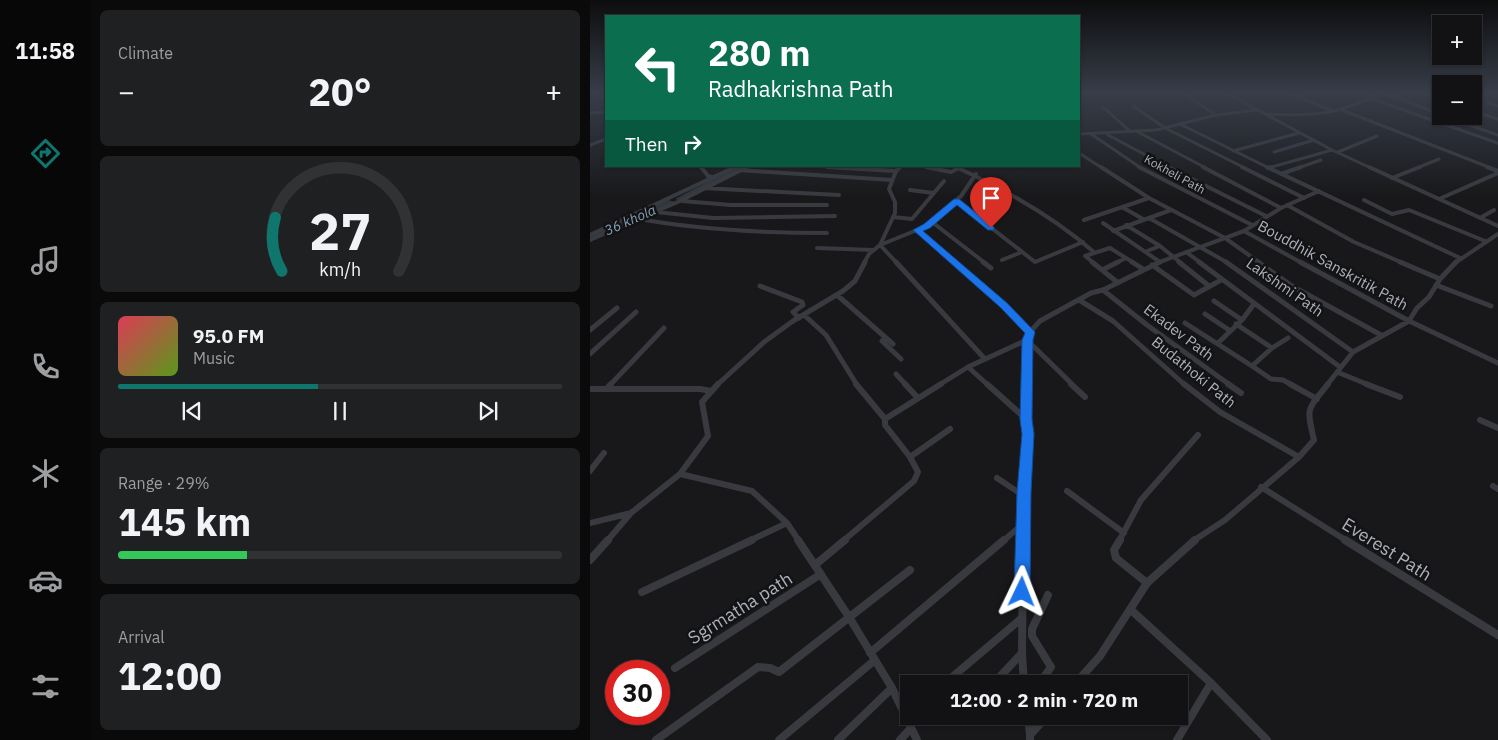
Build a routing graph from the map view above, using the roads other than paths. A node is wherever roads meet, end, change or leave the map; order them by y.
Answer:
1 (1126, 128) edge
2 (1165, 128) joint
3 (1187, 128) edge
4 (1289, 128) edge
5 (1386, 128) edge
6 (1454, 128) edge
7 (1476, 128) edge
8 (1136, 131) junction
9 (1131, 132) junction
10 (1299, 133) junction
11 (1080, 134) edge
12 (1092, 134) junction
13 (1106, 134) junction
14 (1498, 135) edge
15 (1377, 136) dead end
16 (605, 139) edge
17 (1314, 140) junction
18 (1498, 143) edge
19 (590, 145) edge
20 (1332, 150) junction
21 (1233, 151) junction
22 (1274, 152) dead end
23 (1338, 152) junction
24 (1080, 154) edge
25 (1440, 159) dead end
26 (1321, 160) dead end
27 (701, 167) edge
28 (841, 167) edge
29 (927, 167) edge
30 (960, 167) edge
31 (738, 168) edge
32 (1268, 168) junction
33 (898, 169) edge
34 (1498, 172) edge
35 (976, 174) junction
36 (1280, 174) junction
37 (712, 177) junction
38 (1392, 178) junction
39 (892, 180) junction
40 (944, 182) dead end
41 (696, 184) junction
42 (703, 188) junction
43 (910, 190) dead end
44 (1319, 191) junction
45 (934, 194) junction
46 (839, 195) dead end
47 (1149, 198) junction
48 (1304, 198) junction
49 (1439, 199) junction
50 (668, 200) junction
51 (1364, 200) dead end
52 (680, 201) junction
53 (956, 201) junction
54 (1287, 205) junction
55 (1122, 207) junction
56 (1281, 208) junction
57 (1172, 210) junction
58 (1494, 210) dead end
59 (656, 212) junction
60 (824, 216) junction
61 (835, 216) dead end
62 (1266, 216) junction
63 (893, 217) junction
64 (1149, 218) junction
65 (1480, 218) junction
66 (639, 219) junction
67 (1143, 219) junction
68 (1084, 220) dead end
69 (932, 222) junction
70 (1102, 223) dead end
71 (1126, 225) junction
72 (1252, 225) junction
73 (1498, 226) edge
74 (918, 230) junction
75 (1113, 231) junction
76 (1244, 231) junction
77 (827, 233) dead end
78 (1498, 234) edge
79 (590, 235) edge
80 (1143, 235) junction
81 (1225, 238) junction
82 (590, 240) edge
83 (1128, 240) junction
84 (1485, 241) junction
85 (1084, 242) junction
86 (1160, 246) junction
87 (877, 247) junction
88 (1200, 247) junction
89 (817, 248) dead end
90 (1022, 252) junction
91 (1147, 252) junction
92 (1186, 252) junction
93 (1095, 253) junction
94 (1174, 257) junction
95 (1126, 258) junction
96 (1460, 258) junction
97 (1002, 260) dead end
98 (1160, 262) junction
99 (1152, 265) junction
100 (992, 268) dead end
101 (1143, 269) junction
102 (1102, 270) junction
103 (1440, 279) junction
104 (1221, 280) junction
105 (1117, 282) junction
106 (1436, 285) junction
107 (760, 286) dead end
108 (1209, 286) junction
109 (1103, 290) junction
110 (837, 295) junction
111 (1079, 300) junction
112 (1214, 301) dead end
113 (1254, 304) junction
114 (1491, 306) dead end
115 (617, 308) dead end
116 (636, 312) dead end
117 (1205, 314) dead end
118 (801, 316) junction
119 (1242, 320) junction
120 (1409, 321) junction
121 (1185, 323) dead end
122 (1236, 324) junction
123 (664, 328) dead end
124 (590, 330) edge
125 (1229, 330) junction
126 (1381, 335) junction
127 (1029, 336) junction
128 (886, 338) junction
129 (1288, 338) dead end
130 (1218, 343) junction
131 (893, 344) dead end
132 (1272, 348) junction
133 (1353, 352) junction
134 (590, 354) edge
135 (984, 358) junction
136 (901, 359) dead end
137 (1498, 364) edge
138 (1252, 366) junction
139 (968, 367) junction
140 (1338, 370) junction
141 (896, 374) dead end
142 (590, 389) edge
143 (606, 389) junction
144 (711, 391) junction
145 (1240, 393) dead end
146 (1319, 396) junction
147 (917, 397) junction
148 (1085, 397) dead end
149 (1400, 397) dead end
150 (885, 419) junction
151 (1026, 419) junction
152 (1480, 420) dead end
153 (950, 428) dead end
154 (1498, 428) edge
155 (1198, 435) dead end
156 (604, 453) dead end
157 (910, 457) junction
158 (1299, 457) junction
159 (590, 471) edge
160 (680, 474) junction
161 (997, 478) dead end
162 (1261, 487) junction
163 (1068, 491) dead end
164 (1024, 496) junction
165 (631, 513) junction
166 (590, 523) edge
167 (787, 523) junction
168 (1024, 523) junction
169 (1124, 533) junction
170 (590, 560) edge
171 (815, 565) junction
172 (910, 570) dead end
173 (821, 574) junction
174 (1147, 583) junction
175 (642, 592) dead end
176 (1048, 595) dead end
177 (1130, 608) junction
178 (849, 617) junction
179 (1022, 618) junction
180 (1498, 635) edge
181 (1022, 653) junction
182 (872, 656) junction
183 (675, 668) dead end
184 (955, 675) edge
185 (1001, 675) edge
186 (1023, 675) edge
187 (1045, 675) edge
188 (1083, 675) edge
189 (1211, 683) junction
190 (892, 688) junction
191 (1039, 725) edge
192 (911, 728) junction
193 (1030, 737) edge
194 (656, 740) edge
195 (778, 740) edge
196 (838, 740) edge
197 (900, 740) edge
198 (917, 740) edge
199 (1176, 740) edge
200 (1267, 740) edge

1 - 9 street
2 - 8 street
2 - 48 street
3 - 21 street
4 - 10 street
5 - 34 street
6 - 18 street
7 - 14 street
8 - 9 street
8 - 56 street
9 - 13 street
10 - 17 street
10 - 21 street
11 - 12 street
12 - 13 street
12 - 72 street, Kokheli Path
13 - 62 street
15 - 23 street
16 - 19 street
17 - 20 street
17 - 22 street
20 - 23 street
20 - 32 street
21 - 32 street
23 - 38 street
24 - 47 street
25 - 38 street
26 - 36 street
27 - 37 street
28 - 33 street
29 - 30 street
30 - 35 street
31 - 37 street
31 - 39 street
31 - 42 street
32 - 36 street
33 - 39 street
34 - 49 street
35 - 53 street
35 - 85 street
36 - 44 street
37 - 41 street
38 - 49 street
39 - 63 street
40 - 45 street
41 - 42 street
41 - 50 street
42 - 46 street
42 - 52 street
43 - 45 street
44 - 48 street
44 - 96 street
45 - 63 street
47 - 55 street
47 - 57 street
48 - 54 street
49 - 65 street
50 - 52 street
50 - 79 street
51 - 84 street
52 - 59 street
52 - 60 street
53 - 69 street
53 - 90 street
54 - 56 street
54 - 103 street
55 - 67 street
55 - 68 street
56 - 62 street
57 - 64 street
57 - 81 street
58 - 65 street
59 - 60 street
59 - 66 street
60 - 61 street
62 - 72 street
63 - 87 street
64 - 67 street
64 - 88 street, Lakshmi Path
65 - 73 street
66 - 77 street
66 - 82 street
67 - 71 street
69 - 74 street
69 - 100 street
70 - 75 street
71 - 75 street
71 - 80 street
72 - 76 street
74 - 87 street
74 - 127 street
75 - 83 street
76 - 81 street
76 - 120 street, Bouddhik Sanskritik Path
78 - 84 street
80 - 83 street
80 - 86 street
81 - 88 street
81 - 126 street
83 - 91 street
84 - 96 street
85 - 90 street
85 - 93 street
86 - 91 street
86 - 94 street
87 - 89 street
87 - 110 street
87 - 135 street
88 - 92 street
88 - 133 street, Lakshmi Path
90 - 97 street
91 - 98 street
92 - 94 street
92 - 104 street, Lakshmi Path
93 - 95 street
93 - 102 street
94 - 98 street
94 - 108 street
95 - 101 street
95 - 102 street
96 - 103 street
98 - 99 street
99 - 101 street
99 - 108 street
101 - 105 street
102 - 105 street
103 - 106 street
104 - 108 street
104 - 113 street, Lakshmi Path
105 - 109 street
106 - 114 street
106 - 120 street
107 - 118 street
109 - 111 street
109 - 145 street, Ekadev Path
110 - 118 street
110 - 128 street
111 - 127 street
111 - 158 street, Budathoki Path
112 - 119 street
113 - 119 street
113 - 140 street, Lakshmi Path
115 - 124 street
116 - 134 street
117 - 125 street
118 - 144 street
118 - 150 street
119 - 122 street
120 - 126 street
120 - 137 street, Bouddhik Sanskritik Path
121 - 130 street
122 - 125 street
122 - 132 street
123 - 143 street
125 - 130 street
126 - 133 street
127 - 135 street
127 - 148 street
127 - 151 street
128 - 131 street
128 - 136 street
129 - 132 street
130 - 138 street
132 - 138 street
133 - 140 street
135 - 139 street
138 - 146 street
139 - 147 street
139 - 151 street
140 - 146 street
140 - 149 street, Lakshmi Path
141 - 147 street
142 - 143 street
143 - 144 street
144 - 160 street
146 - 158 street
147 - 150 street
150 - 157 street
151 - 164 street
152 - 154 street
153 - 157 street
155 - 169 street
156 - 159 street
157 - 171 street
158 - 162 street
160 - 165 street
160 - 167 street
161 - 164 street
162 - 174 street
162 - 180 street, Everest Path
163 - 169 street
164 - 168 street
165 - 166 street
165 - 170 street
167 - 171 street
167 - 175 street
168 - 179 street
168 - 182 street
169 - 174 street
171 - 173 street
172 - 178 street
173 - 178 street
173 - 183 street, Sgrmatha path
174 - 177 street
176 - 187 street
177 - 188 street
177 - 189 street
178 - 182 street
178 - 194 street
179 - 181 street
179 - 184 street
181 - 185 street
181 - 186 street
182 - 190 street
182 - 195 street
189 - 199 street
189 - 200 street
190 - 192 street
190 - 196 street
191 - 193 street
192 - 197 street
192 - 198 street

